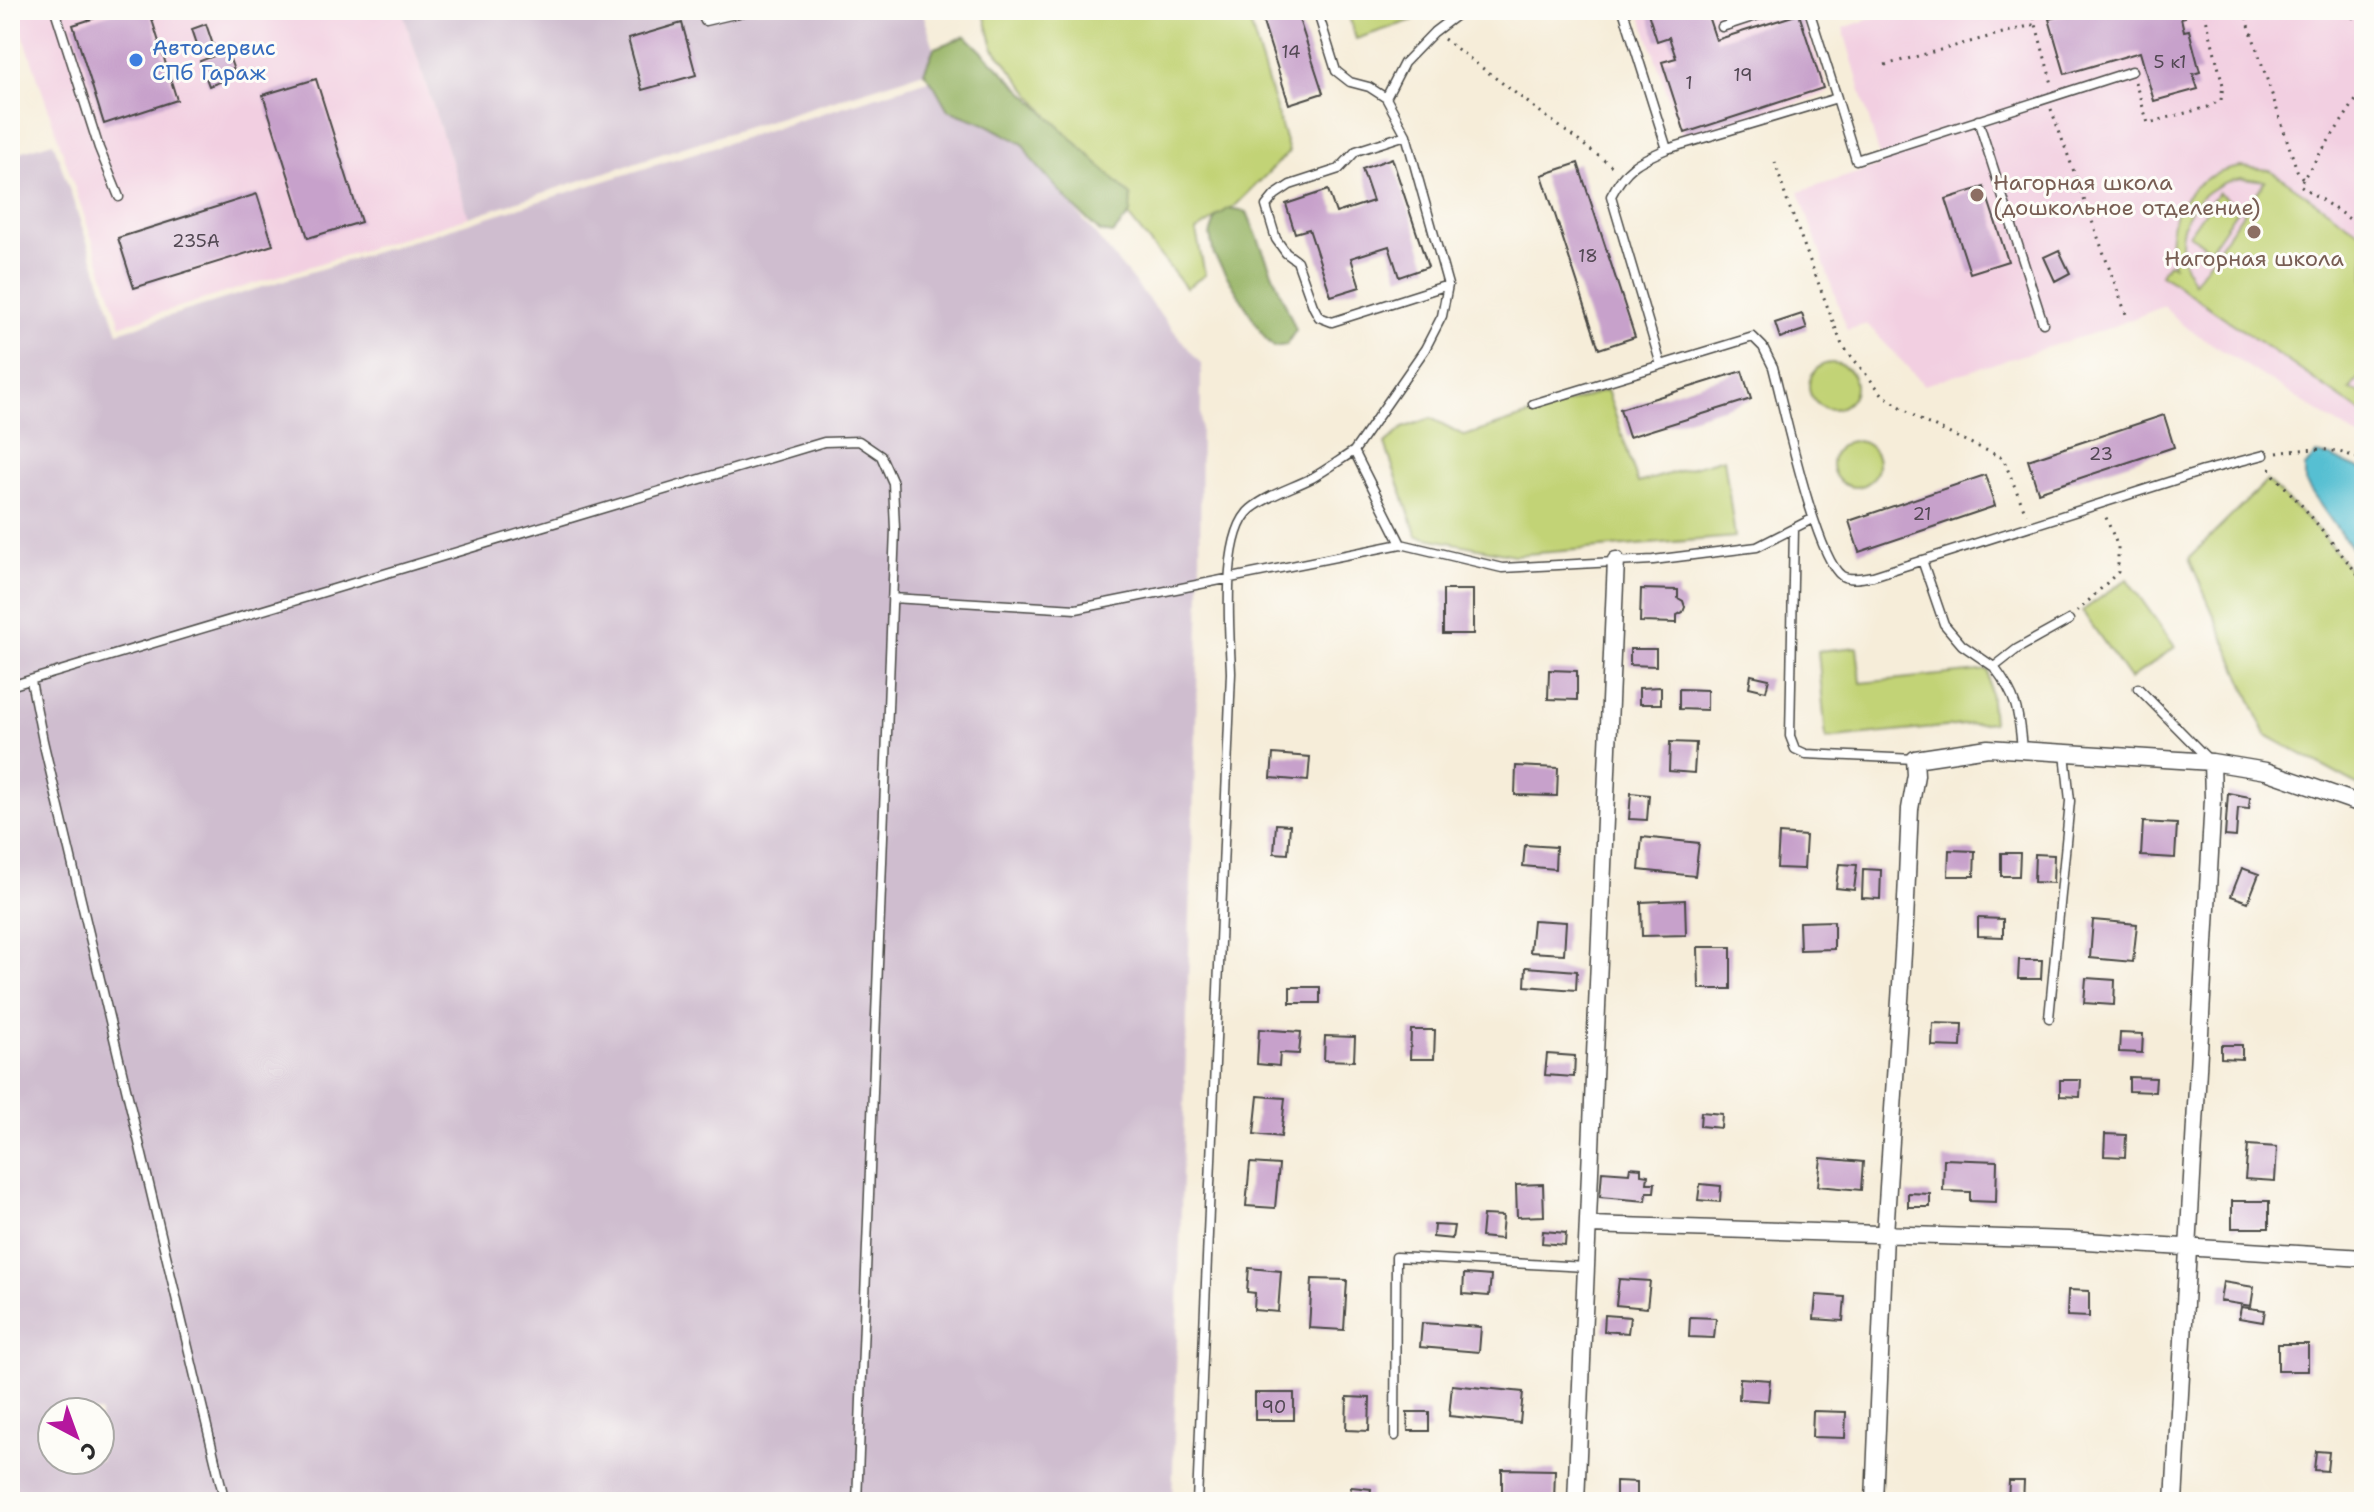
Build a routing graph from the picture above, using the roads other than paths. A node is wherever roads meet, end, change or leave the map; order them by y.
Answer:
1 (55, 10) edge
2 (700, 10) edge
3 (752, 10) edge
4 (1317, 10) edge
5 (1463, 10) edge
6 (1623, 10) edge
7 (1774, 10) edge
8 (1809, 10) edge
9 (1722, 27) dead end
10 (2132, 71) road end
11 (1386, 98) junction
12 (1837, 98) junction
13 (1978, 120) junction
14 (1406, 135) junction
15 (1667, 149) junction
16 (119, 197) dead end
17 (1448, 285) junction
18 (2043, 323) dead end
19 (1661, 365) junction
20 (1533, 404) dead end
21 (1354, 451) junction
22 (2264, 455) road end
23 (1812, 519) junction
24 (1794, 528) junction
25 (1401, 544) junction
26 (1616, 560) junction
27 (1922, 560) junction
28 (1229, 577) junction
29 (892, 598) junction
30 (2069, 620) road end
31 (1994, 667) junction
32 (31, 681) junction
33 (10, 686) edge
34 (2138, 688) dead end
35 (2022, 750) junction
36 (2065, 753) junction
37 (1915, 759) junction
38 (2212, 762) junction
39 (2364, 805) edge
40 (2049, 1018) dead end
41 (1589, 1225) junction
42 (1885, 1234) junction
43 (2189, 1246) junction
44 (2364, 1258) edge
45 (1587, 1267) junction
46 (1395, 1436) dead end
47 (225, 1502) edge
48 (857, 1502) edge
49 (1197, 1502) edge
50 (1576, 1502) edge
51 (1874, 1502) edge
52 (2174, 1502) edge

1 - 16 lane
2 - 3 lane
4 - 11 lane
5 - 11 lane
6 - 15 lane
7 - 9 lane
8 - 12 lane
10 - 13 lane
11 - 14 lane
12 - 13 lane
12 - 15 lane
13 - 18 lane
14 - 17 lane
14 - 17 lane
15 - 19 lane
17 - 21 lane
19 - 20 lane
19 - 23 lane
21 - 25 lane
21 - 28 lane
22 - 27 lane
23 - 24 lane
23 - 27 lane
24 - 26 lane
24 - 37 lane
25 - 26 lane
25 - 28 lane
26 - 41 street
27 - 31 lane
28 - 29 lane
28 - 49 lane
29 - 32 lane
29 - 48 lane
30 - 31 lane
31 - 35 lane
32 - 33 lane
32 - 47 lane
34 - 38 lane
35 - 36 street
35 - 37 street
36 - 38 street
36 - 40 lane
37 - 42 street
38 - 39 street
38 - 43 street
41 - 42 street
41 - 45 street
42 - 43 street
42 - 51 street
43 - 44 street
43 - 52 street
45 - 46 lane
45 - 50 street

